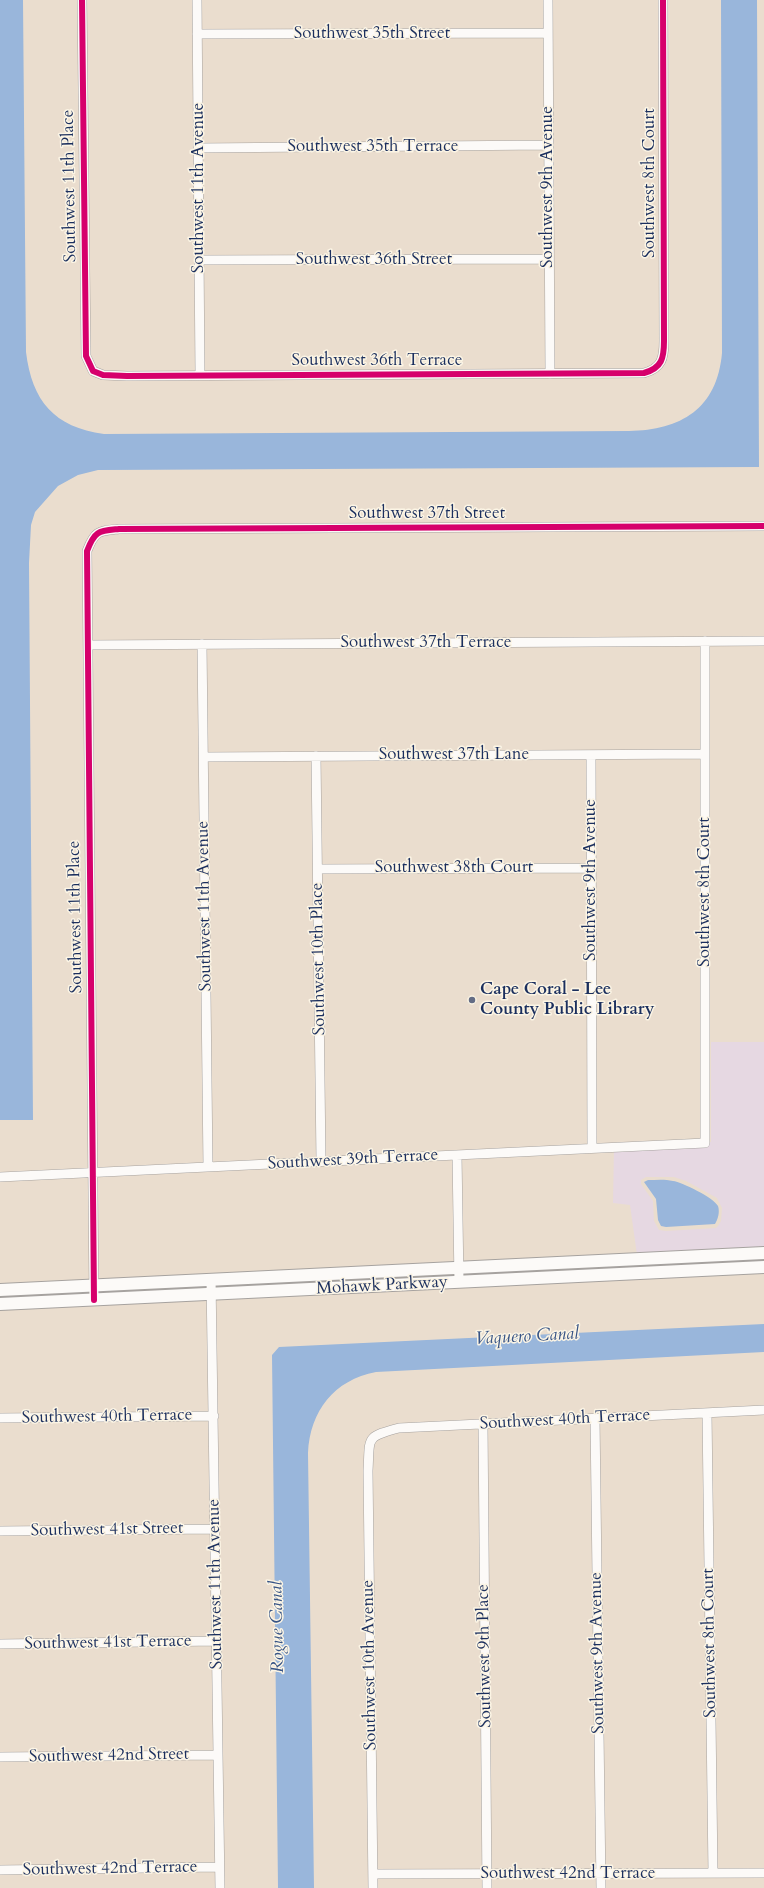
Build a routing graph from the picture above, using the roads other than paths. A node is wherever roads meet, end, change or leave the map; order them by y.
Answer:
1 (82, 0) edge
2 (197, 0) edge
3 (548, 0) edge
4 (663, 0) edge
5 (548, 33) junction
6 (197, 34) junction
7 (548, 146) junction
8 (199, 148) junction
9 (549, 259) junction
10 (199, 260) junction
11 (660, 365) joint
12 (93, 370) joint
13 (550, 374) junction
14 (200, 375) junction
15 (764, 526) edge
16 (93, 536) joint
17 (705, 641) junction
18 (764, 641) edge
19 (202, 644) junction
20 (88, 645) junction
21 (704, 754) junction
22 (592, 755) junction
23 (204, 756) junction
24 (316, 756) junction
25 (591, 868) junction
26 (318, 869) junction
27 (705, 1143) joint
28 (592, 1148) junction
29 (457, 1155) junction
30 (321, 1162) junction
31 (208, 1167) junction
32 (93, 1173) junction
33 (0, 1177) edge
34 (764, 1253) edge
35 (459, 1267) junction
36 (764, 1267) edge
37 (211, 1279) junction
38 (459, 1282) junction
39 (94, 1285) junction
40 (0, 1290) edge
41 (212, 1294) junction
42 (94, 1300) junction
43 (0, 1304) edge
44 (764, 1410) edge
45 (707, 1413) junction
46 (214, 1416) junction
47 (0, 1418) edge
48 (595, 1418) junction
49 (483, 1424) junction
50 (370, 1441) joint
51 (214, 1529) junction
52 (0, 1531) edge
53 (216, 1641) junction
54 (0, 1644) edge
55 (218, 1755) junction
56 (0, 1757) edge
57 (219, 1867) junction
58 (0, 1870) edge
59 (713, 1873) junction
60 (764, 1873) edge
61 (372, 1874) junction
62 (487, 1874) junction
63 (601, 1874) junction
64 (220, 1888) edge
65 (373, 1888) edge
66 (487, 1888) edge
67 (601, 1888) edge

1 - 12 street, Southwest 11th Place
2 - 6 street, Southwest 11th Avenue
3 - 5 street, Southwest 9th Avenue
4 - 11 street, Southwest 8th Court
5 - 6 street, Southwest 35th Street
5 - 7 street, Southwest 9th Avenue
6 - 8 street, Southwest 11th Avenue
7 - 8 street, Southwest 35th Terrace
7 - 9 street, Southwest 9th Avenue
8 - 10 street, Southwest 11th Avenue
9 - 10 street, Southwest 36th Street
9 - 13 street, Southwest 9th Avenue
10 - 14 street, Southwest 11th Avenue
11 - 13 street, Southwest 36th Terrace
12 - 14 street, Southwest 36th Terrace
13 - 14 street, Southwest 36th Terrace
15 - 16 street, Southwest 37th Street
16 - 20 street, Southwest 11th Place
17 - 18 street, Southwest 37th Terrace
17 - 19 street, Southwest 37th Terrace
17 - 21 street, Southwest 8th Court
19 - 20 street, Southwest 37th Terrace
19 - 23 street, Southwest 11th Avenue
20 - 32 street, Southwest 11th Place
21 - 22 street, Southwest 37th Lane
21 - 27 street, Southwest 8th Court
22 - 24 street, Southwest 37th Lane
22 - 25 street, Southwest 9th Avenue
23 - 24 street, Southwest 37th Lane
23 - 31 street, Southwest 11th Avenue
24 - 26 street, Southwest 10th Place
25 - 26 street, Southwest 38th Court
25 - 28 street, Southwest 9th Avenue
26 - 30 street, Southwest 10th Place
27 - 28 street, Southwest 39th Terrace
28 - 29 street, Southwest 39th Terrace
29 - 30 street, Southwest 39th Terrace
29 - 35 street
30 - 31 street, Southwest 39th Terrace
31 - 32 street, Southwest 39th Terrace
32 - 33 street, Southwest 39th Terrace
32 - 39 street, Southwest 11th Place
34 - 35 street, Mohawk Parkway
35 - 37 street, Mohawk Parkway
35 - 38 street
36 - 38 street, Mohawk Parkway
37 - 39 street, Mohawk Parkway
37 - 41 street, Southwest 11th Avenue
38 - 41 street, Mohawk Parkway
39 - 40 street, Mohawk Parkway
39 - 42 street, Southwest 11th Place
41 - 42 street, Mohawk Parkway
41 - 46 street, Southwest 11th Avenue
42 - 43 street, Mohawk Parkway
44 - 45 street, Southwest 40th Terrace
45 - 48 street, Southwest 40th Terrace
45 - 59 street, Southwest 8th Court
46 - 47 street, Southwest 40th Terrace
46 - 51 street, Southwest 11th Avenue
48 - 49 street, Southwest 40th Terrace
48 - 63 street, Southwest 9th Avenue
49 - 50 street, Southwest 40th Terrace
49 - 62 street, Southwest 9th Place
50 - 61 street, Southwest 10th Avenue
51 - 52 street, Southwest 41st Street
51 - 53 street, Southwest 11th Avenue
53 - 54 street, Southwest 41st Terrace
53 - 55 street, Southwest 11th Avenue
55 - 56 street, Southwest 42nd Street
55 - 57 street, Southwest 11th Avenue
57 - 58 street, Southwest 42nd Terrace
57 - 64 street, Southwest 11th Avenue
59 - 60 street, Southwest 42nd Terrace
59 - 63 street, Southwest 42nd Terrace
61 - 62 street, Southwest 42nd Terrace
61 - 65 street, Southwest 10th Avenue
62 - 63 street, Southwest 42nd Terrace
62 - 66 street, Southwest 9th Place
63 - 67 street, Southwest 9th Avenue

